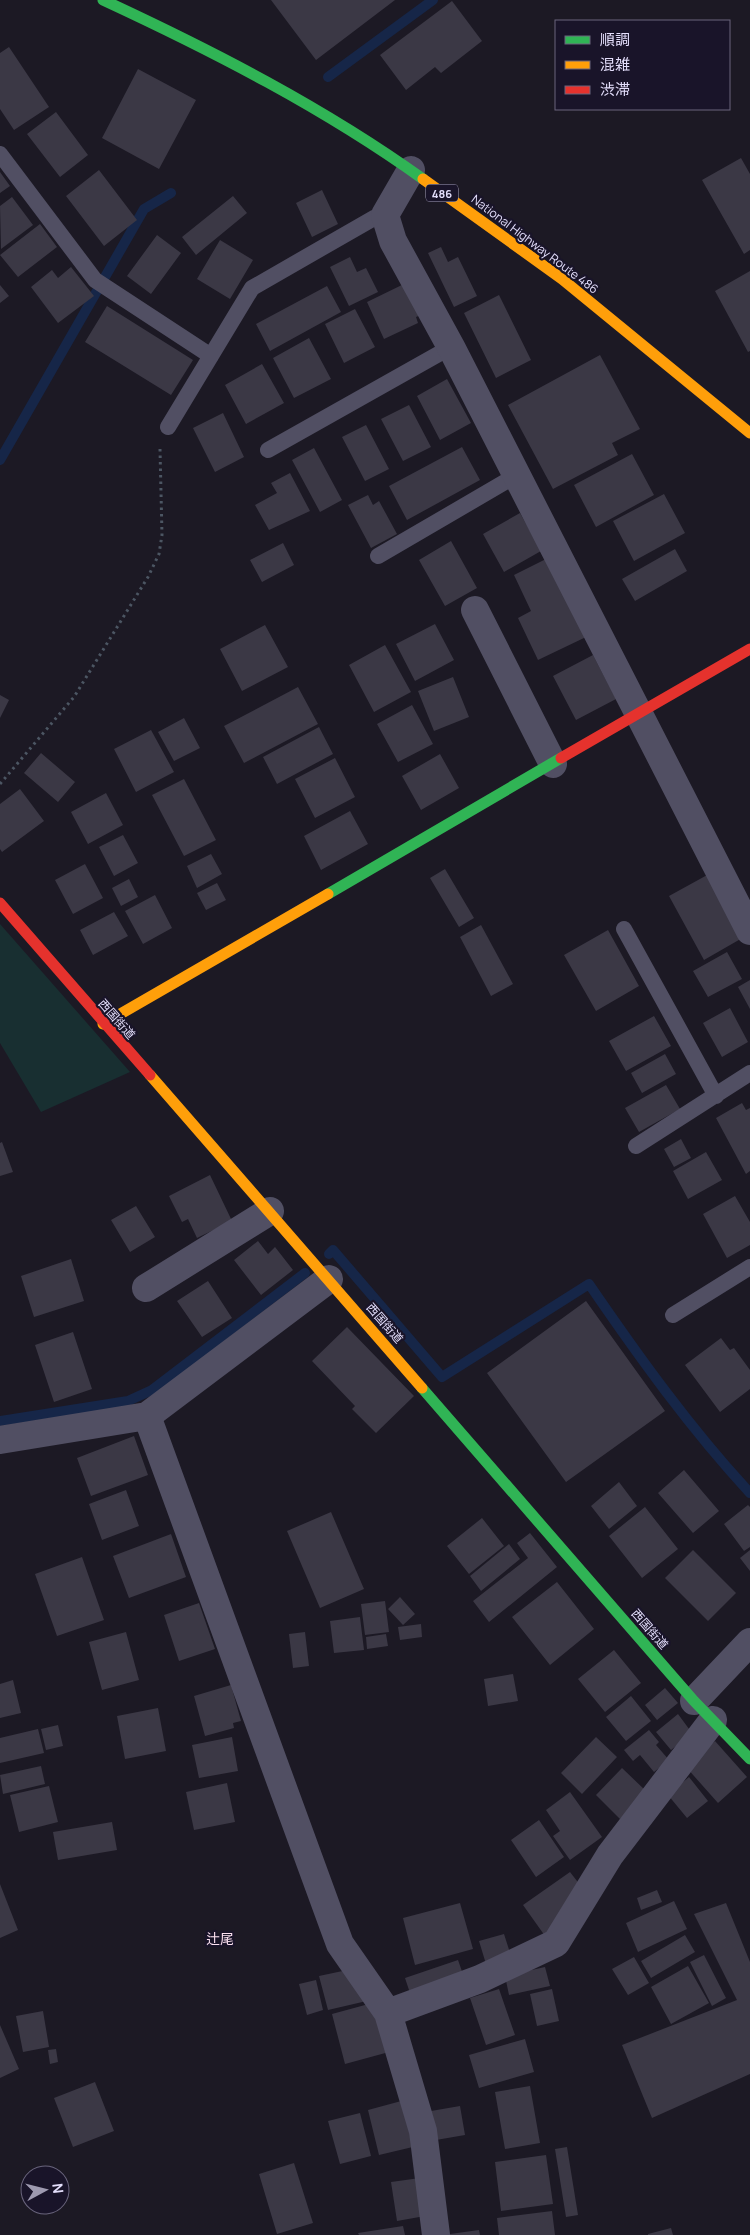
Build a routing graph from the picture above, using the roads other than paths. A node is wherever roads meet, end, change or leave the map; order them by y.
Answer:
1 (103, 0) edge
2 (0, 154) edge
3 (411, 170) junction
4 (385, 215) junction
5 (451, 347) junction
6 (211, 356) junction
7 (168, 427) road end
8 (750, 433) edge
9 (268, 450) dead end
10 (517, 476) junction
11 (378, 556) dead end
12 (475, 610) dead end
13 (750, 649) edge
14 (638, 714) junction
15 (553, 764) junction
16 (0, 903) edge
17 (624, 928) dead end
18 (750, 931) edge
19 (103, 1024) junction
20 (750, 1073) edge
21 (716, 1096) junction
22 (636, 1146) dead end
23 (270, 1211) junction
24 (750, 1266) edge
25 (330, 1279) junction
26 (146, 1288) dead end
27 (673, 1315) dead end
28 (147, 1416) junction
29 (0, 1440) edge
30 (750, 1642) edge
31 (703, 1711) junction
32 (750, 1759) edge
33 (388, 2013) junction
34 (436, 2235) edge

1 - 3 main road, National Highway Route 486 / 486
2 - 6 lane
3 - 4 street
3 - 8 main road, National Highway Route 486 / 486
4 - 5 street
4 - 6 lane
5 - 9 lane
5 - 10 street
6 - 7 lane
10 - 11 lane
10 - 14 street
12 - 15 street
13 - 14 main road
14 - 15 main road
14 - 18 street
15 - 19 main road
16 - 19 main road, 西国街道
17 - 21 lane
19 - 23 main road, 西国街道
20 - 21 lane
21 - 22 lane
23 - 25 main road, 西国街道
23 - 26 street
24 - 27 lane
25 - 28 street
25 - 31 main road, 西国街道
28 - 29 street
28 - 33 street
30 - 31 street
31 - 32 main road, 西国街道
31 - 33 street
33 - 34 street

